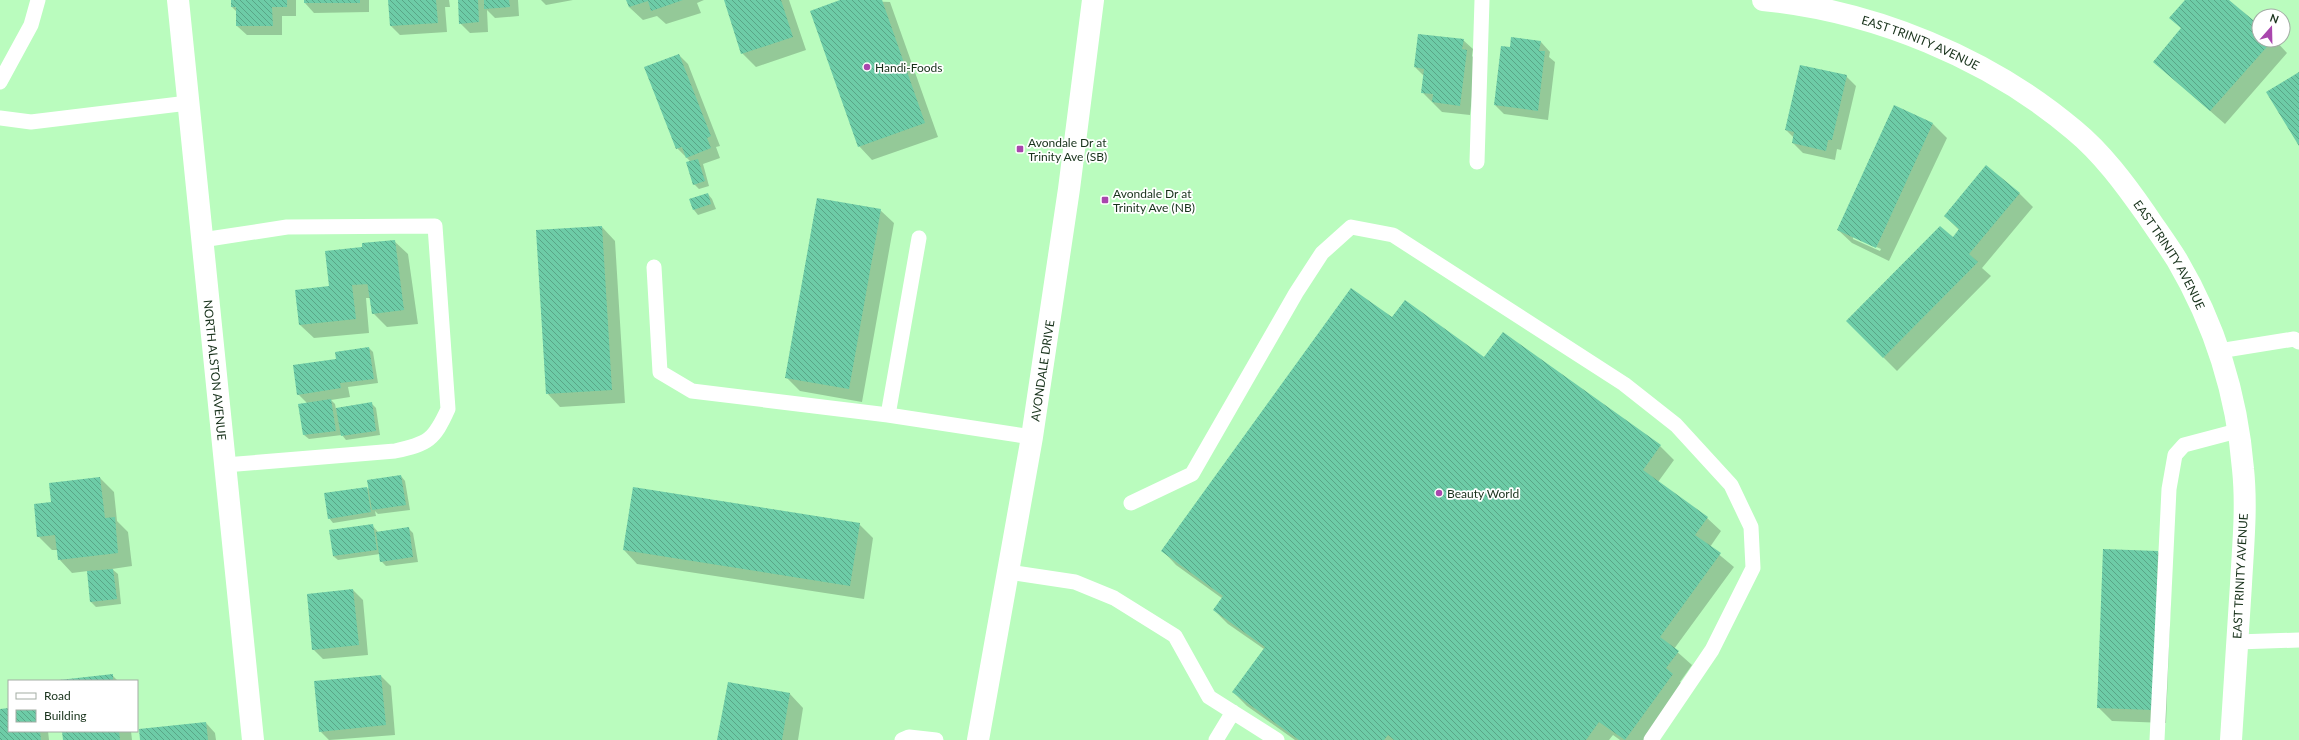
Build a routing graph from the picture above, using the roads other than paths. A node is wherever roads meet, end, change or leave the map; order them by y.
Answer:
1 (38, 0) edge
2 (178, 0) edge
3 (1094, 0) edge
4 (1482, 0) edge
5 (1763, 0) edge
6 (0, 82) edge
7 (188, 103) junction
8 (0, 118) edge
9 (1477, 162) dead end
10 (919, 238) dead end
11 (202, 240) junction
12 (654, 267) dead end
13 (2299, 342) edge
14 (2219, 351) junction
15 (888, 415) junction
16 (2237, 431) junction
17 (1032, 437) junction
18 (225, 465) junction
19 (1131, 503) dead end
20 (1009, 572) junction
21 (2299, 640) edge
22 (2237, 642) junction
23 (1233, 712) junction
24 (254, 740) edge
25 (902, 740) edge
26 (936, 740) edge
27 (978, 740) edge
28 (1216, 740) edge
29 (1277, 740) edge
30 (1651, 740) edge
31 (2158, 740) edge
32 (2231, 740) edge

1 - 6 lane
2 - 7 street, NORTH ALSTON AVENUE
3 - 17 street, AVONDALE DRIVE
4 - 9 lane
5 - 14 street, EAST TRINITY AVENUE
7 - 8 lane
7 - 11 street, NORTH ALSTON AVENUE
10 - 15 lane
11 - 18 street, NORTH ALSTON AVENUE
11 - 18 lane
12 - 15 lane
13 - 14 lane
14 - 16 street, EAST TRINITY AVENUE
15 - 17 lane
16 - 22 street, EAST TRINITY AVENUE
16 - 31 lane
17 - 20 street, AVONDALE DRIVE
18 - 24 street, NORTH ALSTON AVENUE
19 - 30 lane
20 - 23 lane
20 - 27 street, AVONDALE DRIVE
21 - 22 lane
22 - 32 street, EAST TRINITY AVENUE
23 - 28 lane
23 - 29 lane
25 - 26 lane

